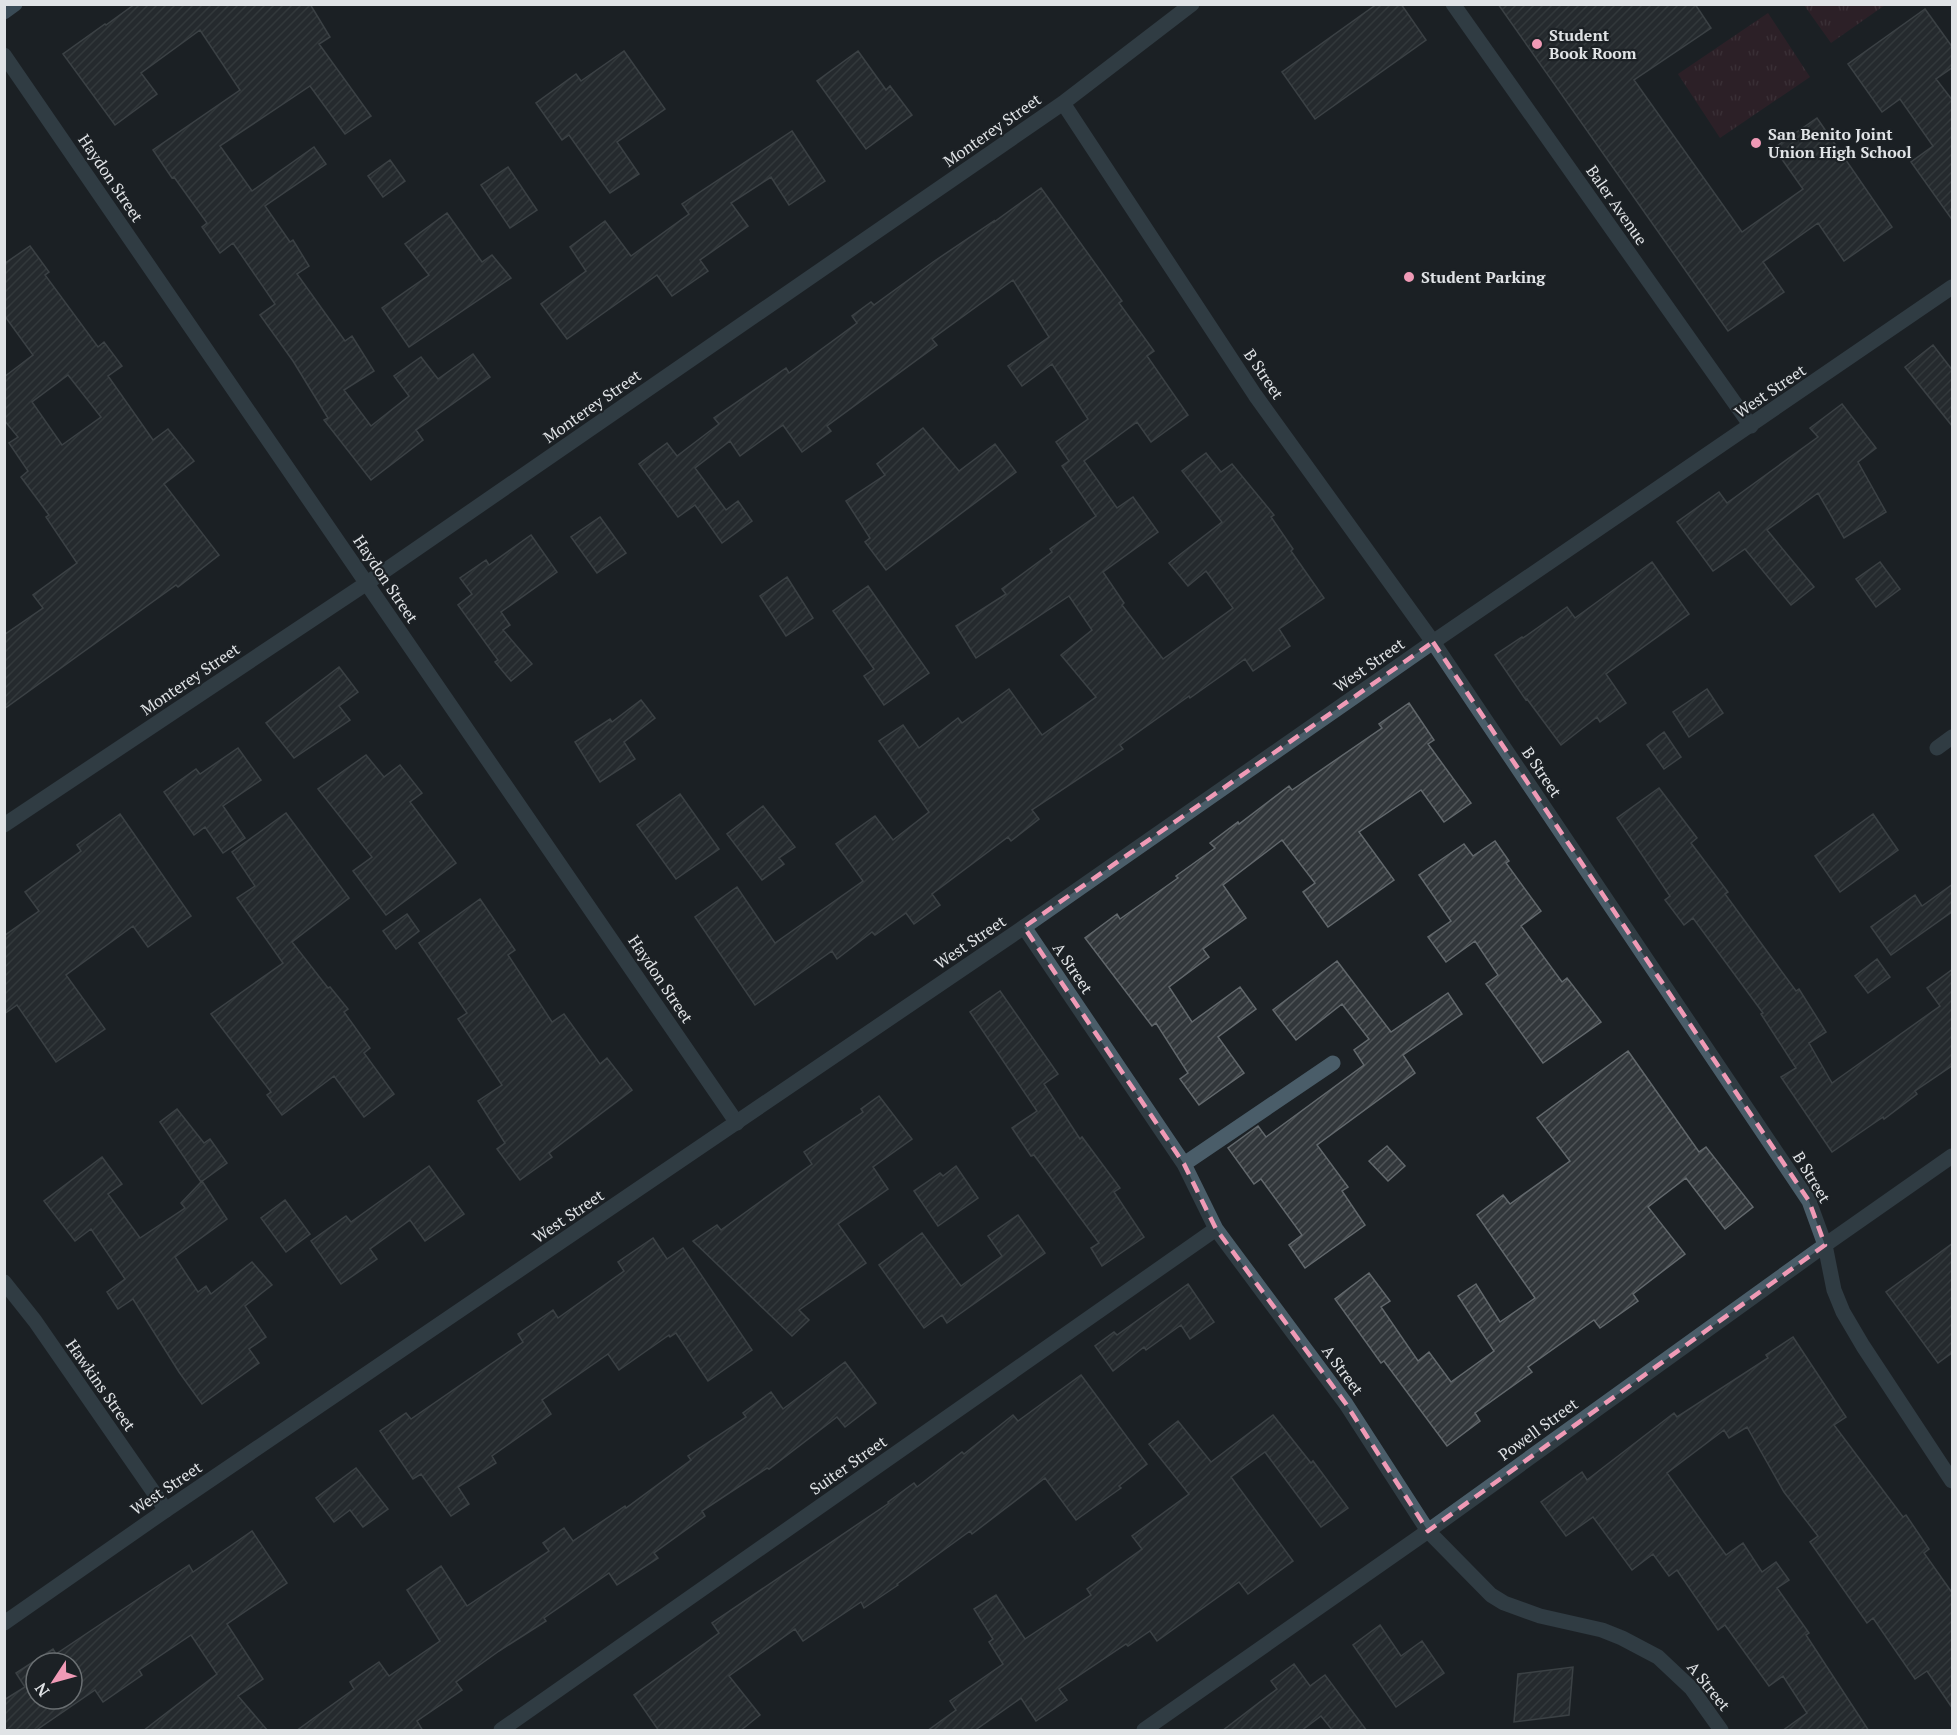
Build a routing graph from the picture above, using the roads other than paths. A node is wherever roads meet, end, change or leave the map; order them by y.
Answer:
1 (15, 4) edge
2 (1192, 4) edge
3 (1453, 4) edge
4 (4, 12) edge
5 (4, 55) edge
6 (1063, 103) junction
7 (1953, 287) edge
8 (1751, 426) junction
9 (367, 583) junction
10 (1433, 642) junction
11 (1953, 737) edge
12 (1937, 748) dead end
13 (4, 825) edge
14 (1024, 927) junction
15 (1333, 1063) dead end
16 (737, 1123) junction
17 (1953, 1156) edge
18 (1184, 1164) junction
19 (1216, 1229) junction
20 (1825, 1245) junction
21 (4, 1282) edge
22 (1953, 1481) edge
23 (166, 1510) junction
24 (1428, 1531) junction
25 (4, 1623) edge
26 (501, 1731) edge
27 (1144, 1731) edge
28 (1721, 1731) edge

1 - 4 main road
2 - 6 street, Monterey Street
3 - 8 street, Baler Avenue
5 - 9 street, Haydon Street
6 - 9 street, Monterey Street
6 - 10 street, B Street
7 - 8 street, West Street
8 - 10 street, West Street
9 - 13 street, Monterey Street
9 - 16 street, Haydon Street
10 - 14 street, West Street
10 - 20 street, B Street
11 - 12 street
14 - 16 street, West Street
14 - 18 street, A Street
15 - 18 street
16 - 23 street, West Street
17 - 20 street, Powell Street
18 - 19 street, A Street
19 - 24 street, A Street
19 - 26 street, Suiter Street
20 - 22 street, B Street
20 - 24 street, Powell Street
21 - 23 street, Hawkins Street
23 - 25 street, West Street
24 - 27 street, Powell Street
24 - 28 street, A Street

